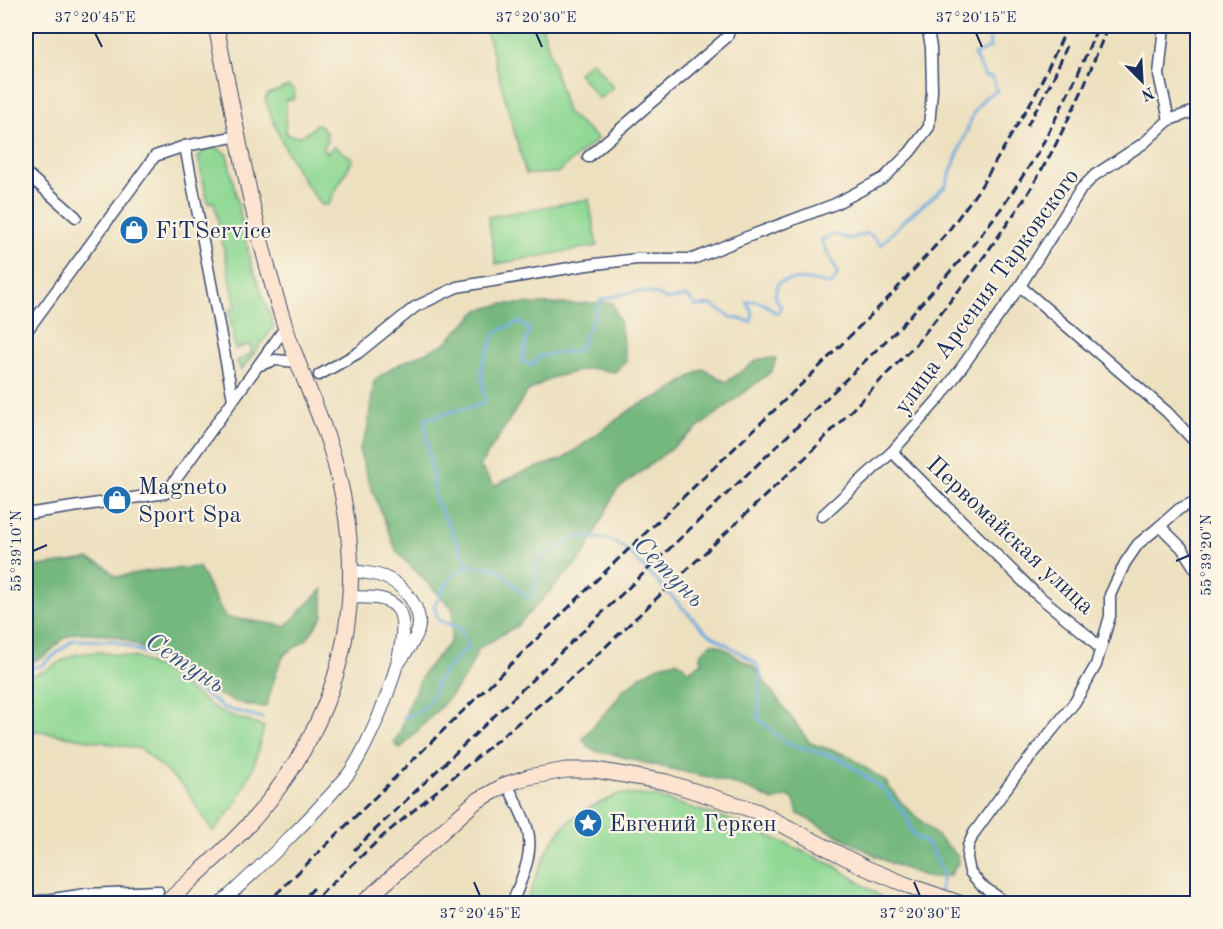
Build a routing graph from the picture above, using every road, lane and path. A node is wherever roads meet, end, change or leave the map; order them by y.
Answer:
1 (216, 26) edge
2 (731, 26) edge
3 (927, 26) edge
4 (1164, 26) edge
5 (1197, 110) edge
6 (1169, 120) junction
7 (238, 136) junction
8 (185, 146) junction
9 (588, 157) dead end
10 (26, 174) edge
11 (76, 217) dead end
12 (1020, 286) junction
13 (285, 328) junction
14 (26, 332) edge
15 (298, 362) junction
16 (260, 365) junction
17 (319, 375) dead end
18 (233, 399) junction
19 (1197, 445) edge
20 (892, 452) junction
21 (1197, 500) edge
22 (26, 514) edge
23 (822, 516) dead end
24 (1160, 526) junction
25 (351, 571) junction
26 (1197, 573) edge
27 (350, 597) junction
28 (1100, 649) junction
29 (394, 669) junction
30 (507, 784) junction
31 (162, 897) edge
32 (26, 903) edge
33 (220, 903) edge
34 (362, 903) edge
35 (512, 903) edge
36 (962, 903) edge
37 (1008, 903) edge

1 - 7 main road
2 - 9 street
3 - 17 street
4 - 6 street
5 - 6 street, улица Арсения Тарковского
6 - 12 street, улица Арсения Тарковского
7 - 8 street
7 - 13 main road
8 - 14 street
8 - 18 street
10 - 11 street
12 - 19 street
12 - 20 street, улица Арсения Тарковского
13 - 15 main road
13 - 16 street
15 - 16 street
15 - 25 main road
16 - 18 street
18 - 22 street
20 - 23 street, улица Арсения Тарковского
20 - 28 street, Первомайская улица
21 - 24 street
24 - 26 street
24 - 28 street
25 - 27 main road
25 - 29 street
27 - 29 street
27 - 31 main road
28 - 37 street
29 - 33 street
30 - 34 main road
30 - 35 street
30 - 36 main road
31 - 32 street

